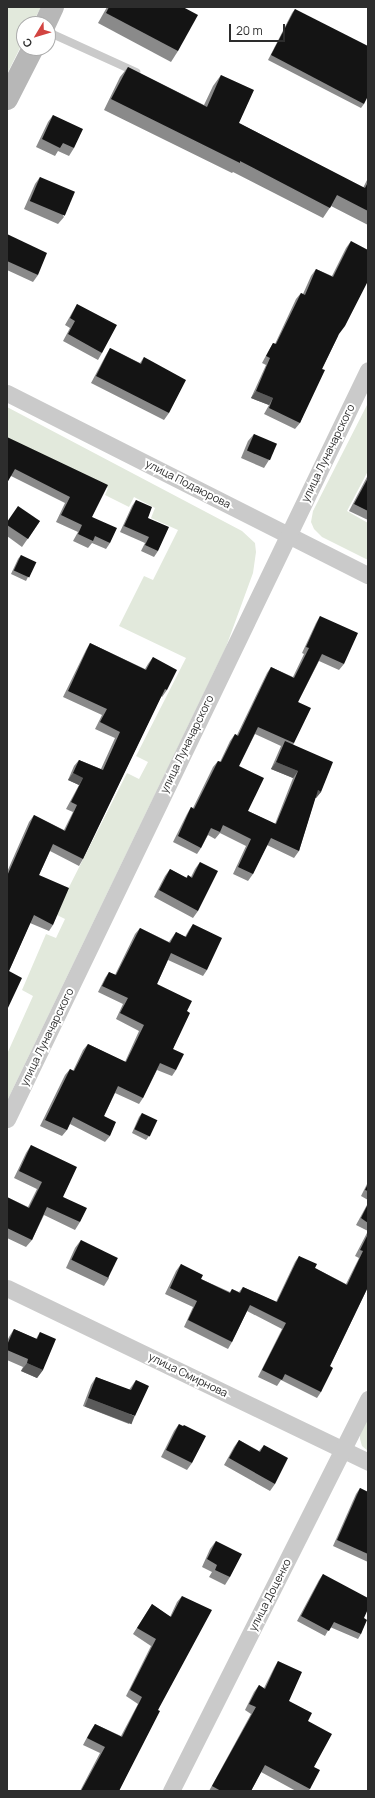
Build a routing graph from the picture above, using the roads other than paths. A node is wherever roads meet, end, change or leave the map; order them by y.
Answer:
1 (54, 7) edge
2 (49, 16) edge
3 (56, 36) edge
4 (29, 56) edge
5 (144, 76) edge
6 (7, 99) edge
7 (368, 370) edge
8 (7, 393) edge
9 (288, 535) junction
10 (368, 575) edge
11 (7, 1119) edge
12 (7, 1288) edge
13 (368, 1400) edge
14 (343, 1450) junction
15 (368, 1462) edge
16 (171, 1791) edge

1 - 2 street
3 - 5 lane
4 - 6 street
7 - 9 street, улица Луначарского
8 - 9 street, улица Подаюрова
9 - 10 street, улица Подаюрова
9 - 11 street, улица Луначарского
12 - 14 street, улица Смирнова
13 - 14 street, улица Доценко
14 - 15 street, улица Смирнова
14 - 16 street, улица Доценко

